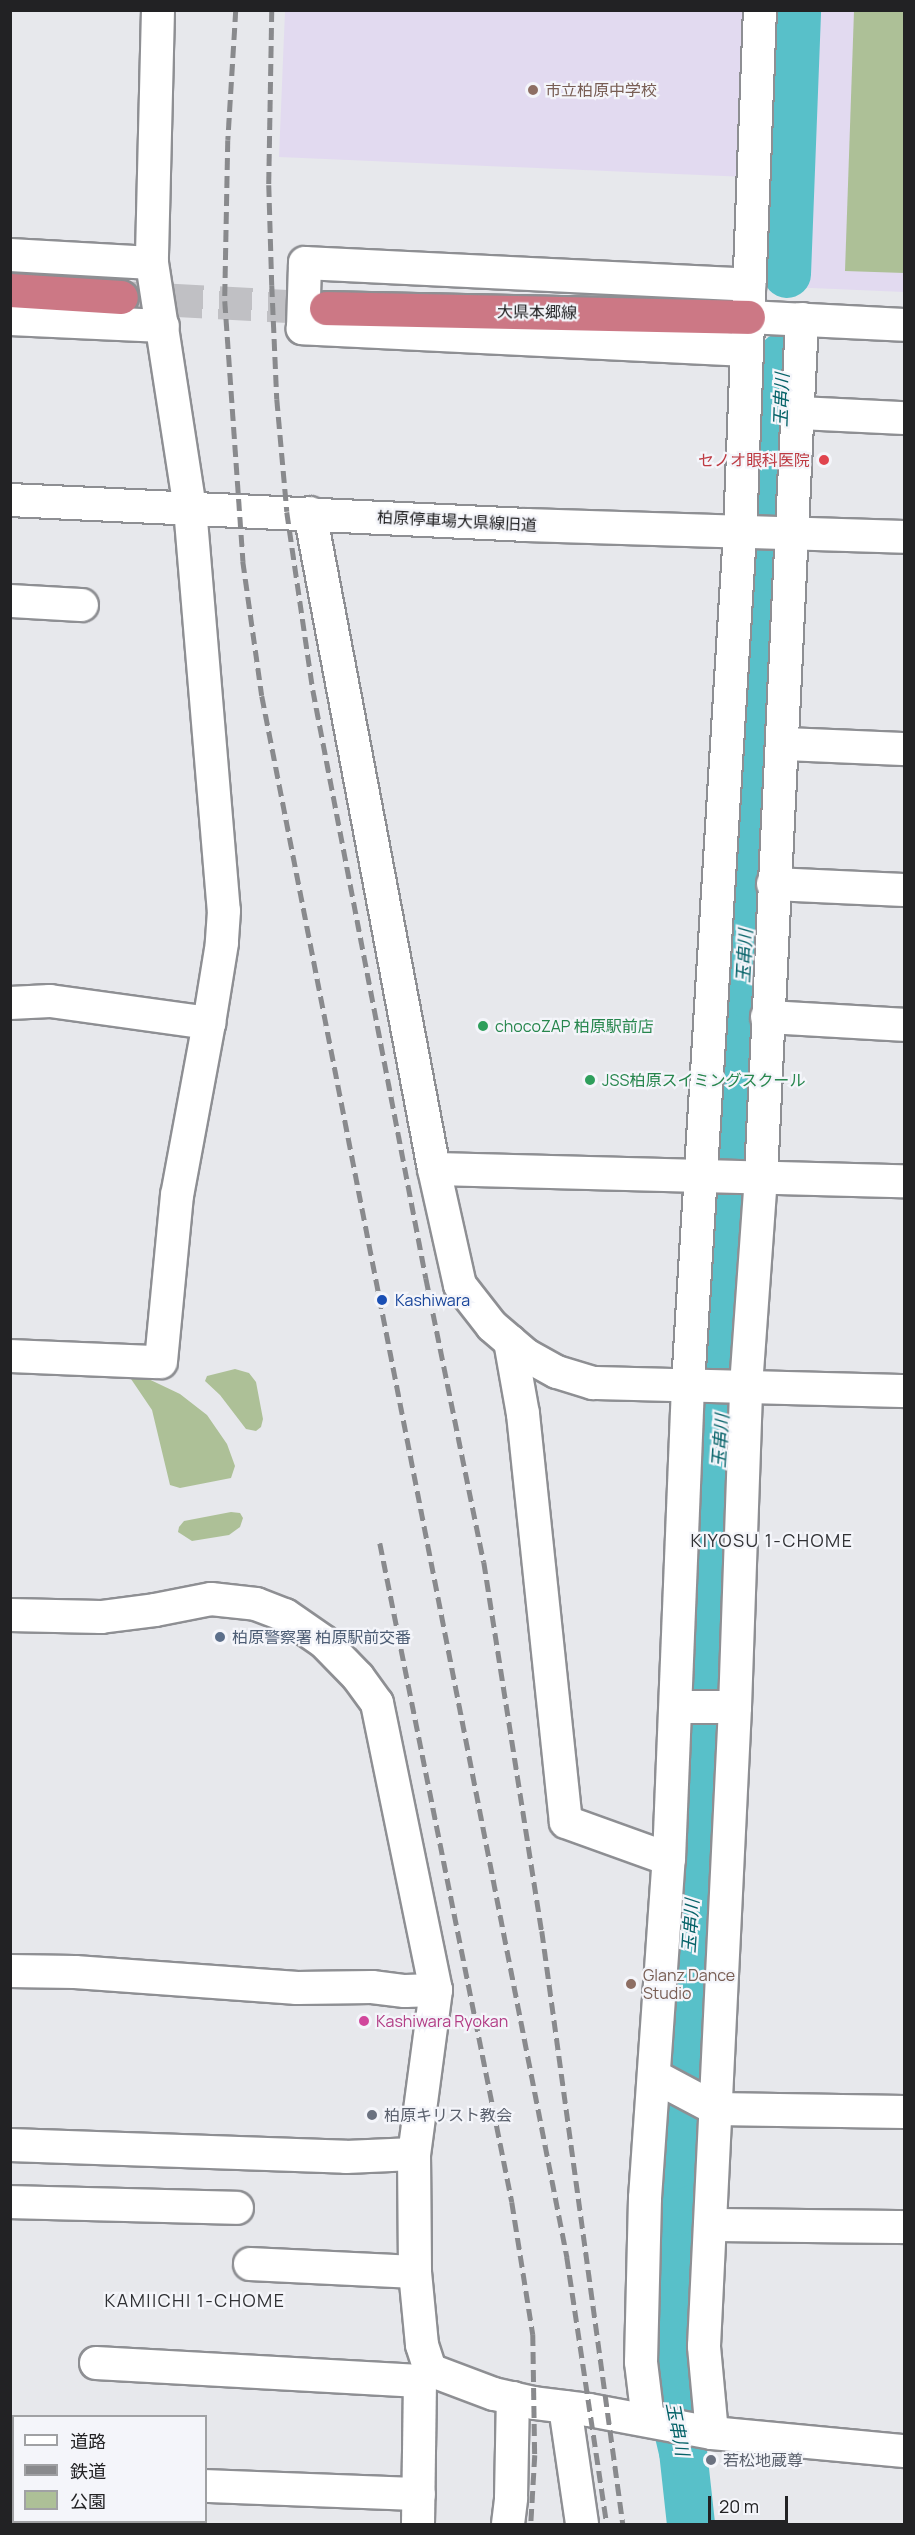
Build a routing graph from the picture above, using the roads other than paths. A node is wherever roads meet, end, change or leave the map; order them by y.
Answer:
1 (158, 10) edge
2 (760, 10) edge
3 (10, 255) edge
4 (152, 263) junction
5 (10, 290) edge
6 (121, 297) tunnel mouth
7 (749, 301) junction
8 (326, 308) tunnel mouth
9 (10, 319) edge
10 (802, 320) junction
11 (904, 325) edge
12 (163, 326) junction
13 (747, 350) junction
14 (800, 413) junction
15 (904, 418) edge
16 (10, 500) edge
17 (190, 508) junction
18 (310, 513) junction
19 (766, 532) junction
20 (904, 537) edge
21 (10, 601) edge
22 (82, 605) dead end
23 (784, 744) junction
24 (904, 749) edge
25 (773, 884) junction
26 (904, 890) edge
27 (10, 1003) edge
28 (767, 1017) junction
29 (209, 1023) junction
30 (904, 1025) edge
31 (434, 1170) junction
32 (730, 1175) junction
33 (904, 1181) edge
34 (510, 1341) junction
35 (10, 1356) edge
36 (719, 1386) junction
37 (904, 1391) edge
38 (10, 1615) edge
39 (705, 1707) junction
40 (669, 1859) junction
41 (10, 1971) edge
42 (436, 1990) junction
43 (661, 2080) junction
44 (709, 2105) junction
45 (904, 2112) edge
46 (10, 2145) edge
47 (414, 2154) junction
48 (10, 2202) edge
49 (237, 2208) dead end
50 (710, 2225) junction
51 (904, 2227) edge
52 (250, 2264) dead end
53 (415, 2272) junction
54 (96, 2363) dead end
55 (425, 2376) junction
56 (513, 2398) junction
57 (565, 2407) junction
58 (656, 2422) junction
59 (704, 2431) junction
60 (904, 2451) edge
61 (207, 2486) edge
62 (419, 2509) edge
63 (508, 2524) edge
64 (582, 2524) edge

1 - 4 street
2 - 7 street
3 - 4 street
4 - 12 street
5 - 6 highway
7 - 8 highway, 大県本郷線
7 - 10 street
7 - 13 street
7 - 13 street
9 - 12 street
10 - 11 street
10 - 14 street
12 - 17 street
13 - 19 street
14 - 15 street
14 - 19 street
16 - 17 street, 柏原停車場大県線旧道
17 - 18 street, 柏原停車場大県線旧道
17 - 29 street
18 - 19 street, 柏原停車場大県線旧道
18 - 31 street
19 - 20 street, 柏原停車場大県線旧道
19 - 23 street
19 - 32 street
21 - 22 street
23 - 24 street
23 - 25 street
25 - 26 street
25 - 28 street
27 - 29 street
28 - 30 street
28 - 32 street
29 - 35 street
31 - 32 street
31 - 34 street
32 - 33 street
32 - 36 street
32 - 36 street
34 - 36 street
34 - 40 street
36 - 37 street
36 - 39 street
36 - 39 street
38 - 42 street
39 - 40 street
39 - 44 street
40 - 43 street
41 - 42 street
42 - 47 street
43 - 44 street
43 - 58 street
44 - 45 street
44 - 50 street
46 - 47 street
47 - 53 street
48 - 49 street
50 - 51 street
50 - 59 street
52 - 53 street
53 - 55 street
54 - 55 street
55 - 56 street
55 - 62 street
56 - 57 street
56 - 63 street
57 - 58 street
57 - 64 street
58 - 59 street
59 - 60 street
61 - 62 street

